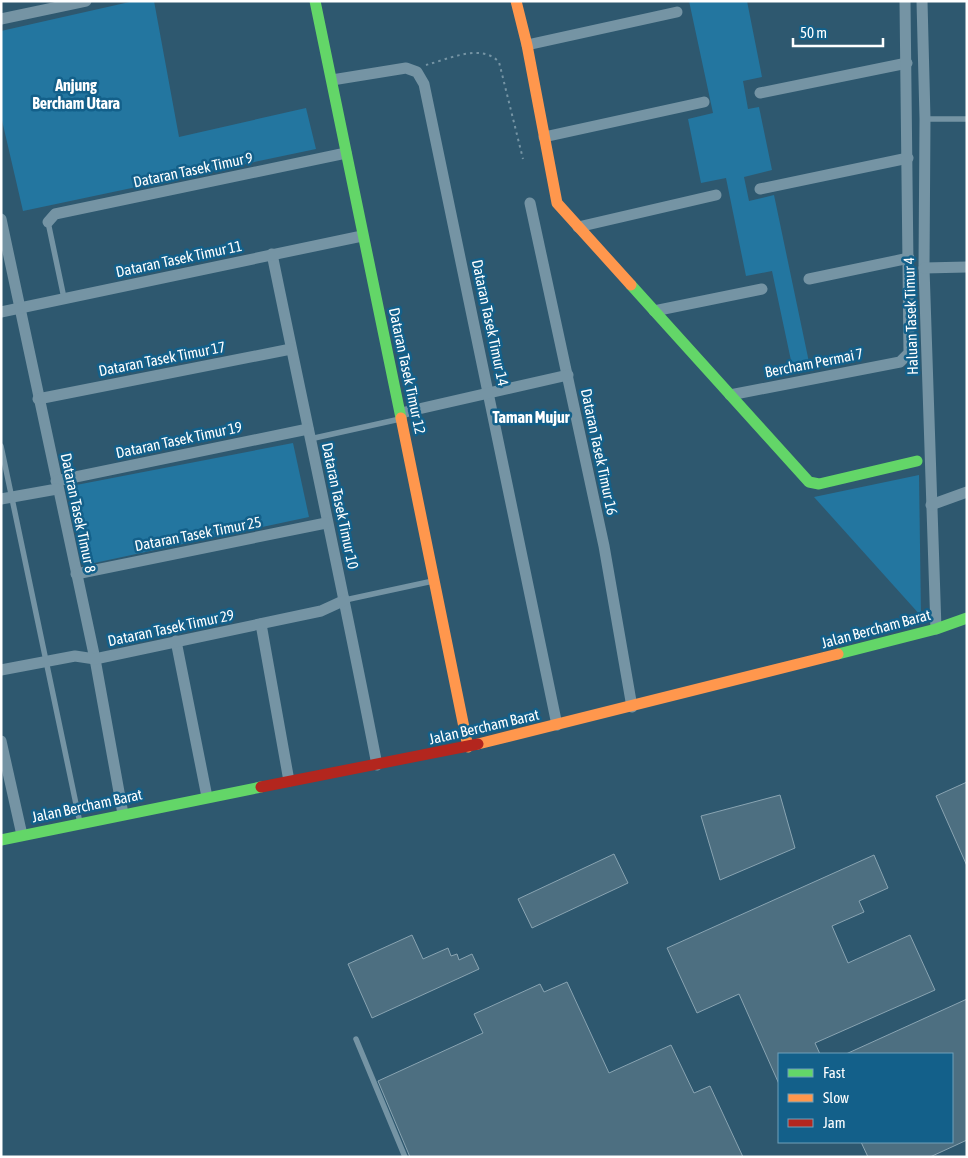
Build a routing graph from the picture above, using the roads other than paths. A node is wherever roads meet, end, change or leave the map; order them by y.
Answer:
1 (86, 1) edge
2 (315, 1) edge
3 (516, 1) edge
4 (905, 1) edge
5 (922, 1) edge
6 (677, 12) dead end
7 (1, 19) edge
8 (526, 46) junction
9 (907, 63) junction
10 (332, 80) junction
11 (760, 93) dead end
12 (704, 102) dead end
13 (925, 119) junction
14 (967, 119) edge
15 (544, 137) junction
16 (346, 154) junction
17 (908, 158) junction
18 (760, 189) dead end
19 (716, 195) dead end
20 (530, 204) dead end
21 (1, 219) edge
22 (48, 222) joint
23 (578, 227) junction
24 (362, 236) junction
25 (272, 254) junction
26 (909, 258) junction
27 (967, 267) edge
28 (924, 268) junction
29 (809, 279) dead end
30 (762, 289) dead end
31 (64, 298) junction
32 (19, 308) junction
33 (654, 311) junction
34 (1, 312) edge
35 (292, 349) junction
36 (568, 375) junction
37 (490, 394) junction
38 (730, 396) junction
39 (38, 399) junction
40 (401, 416) junction
41 (309, 434) junction
42 (1, 446) edge
43 (917, 461) dead end
44 (57, 485) junction
45 (967, 492) edge
46 (6, 498) edge
47 (931, 505) junction
48 (326, 523) junction
49 (76, 574) junction
50 (436, 580) junction
51 (345, 600) junction
52 (967, 618) edge
53 (260, 624) junction
54 (936, 629) junction
55 (176, 641) junction
56 (95, 659) junction
57 (47, 662) junction
58 (1, 670) edge
59 (632, 707) junction
60 (557, 726) junction
61 (1, 741) edge
62 (468, 747) junction
63 (377, 765) junction
64 (289, 781) junction
65 (207, 797) junction
66 (123, 814) junction
67 (80, 823) junction
68 (22, 835) junction
69 (1, 840) edge
70 (356, 1039) dead end
71 (405, 1157) edge

1 - 7 street
2 - 10 street, Dataran Tasek Timur 12
3 - 8 street
4 - 9 street
5 - 13 street, Haluan Tasek Timur 4
6 - 8 street
8 - 15 street
9 - 11 street
9 - 17 street
10 - 16 street, Dataran Tasek Timur 12
10 - 37 street, Dataran Tasek Timur 14
12 - 15 street
13 - 14 lane
13 - 28 street, Haluan Tasek Timur 4
15 - 23 street
16 - 22 street, Dataran Tasek Timur 9
16 - 24 street, Dataran Tasek Timur 12
17 - 18 street
17 - 26 street
19 - 23 street
20 - 36 street, Dataran Tasek Timur 16
21 - 32 street, Dataran Tasek Timur 8
22 - 31 lane
23 - 33 street
24 - 25 street, Dataran Tasek Timur 11
24 - 40 street, Dataran Tasek Timur 12
25 - 31 street, Dataran Tasek Timur 11
25 - 35 street, Dataran Tasek Timur 10
26 - 29 street
26 - 38 street, Bercham Permai 7
27 - 28 street
28 - 47 street, Haluan Tasek Timur 4
30 - 33 street
31 - 32 street, Dataran Tasek Timur 11
32 - 34 street, Dataran Tasek Timur 11
32 - 39 street, Dataran Tasek Timur 8
33 - 38 street
35 - 39 street, Dataran Tasek Timur 17
35 - 41 street, Dataran Tasek Timur 10
36 - 37 street
36 - 59 street, Dataran Tasek Timur 16
37 - 40 street
37 - 60 street, Dataran Tasek Timur 14
38 - 43 street
39 - 44 street, Dataran Tasek Timur 8
40 - 41 lane
40 - 50 street, Dataran Tasek Timur 12
41 - 44 street, Dataran Tasek Timur 19
41 - 48 street, Dataran Tasek Timur 10
42 - 46 lane
44 - 46 street, Dataran Tasek Timur 19
44 - 49 street, Dataran Tasek Timur 8
45 - 47 street
46 - 57 lane
47 - 54 street, Haluan Tasek Timur 4
48 - 49 street, Dataran Tasek Timur 25
48 - 51 street, Dataran Tasek Timur 10
49 - 56 street, Dataran Tasek Timur 8
50 - 51 lane
50 - 62 street, Dataran Tasek Timur 12
51 - 53 street, Dataran Tasek Timur 29
51 - 63 street, Dataran Tasek Timur 10
52 - 54 street, Jalan Bercham Barat
53 - 55 street, Dataran Tasek Timur 29
53 - 64 street
54 - 59 street, Jalan Bercham Barat
55 - 56 street, Dataran Tasek Timur 29
55 - 65 street
56 - 57 street, Dataran Tasek Timur 29
56 - 66 street, Dataran Tasek Timur 8
57 - 58 street, Dataran Tasek Timur 29
57 - 67 lane
59 - 60 street, Jalan Bercham Barat
60 - 62 street, Jalan Bercham Barat
61 - 68 street
62 - 63 street, Jalan Bercham Barat
63 - 64 street, Jalan Bercham Barat
64 - 65 street, Jalan Bercham Barat
65 - 66 street, Jalan Bercham Barat
66 - 67 street, Jalan Bercham Barat
67 - 68 street, Jalan Bercham Barat
68 - 69 street, Jalan Bercham Barat
70 - 71 lane

